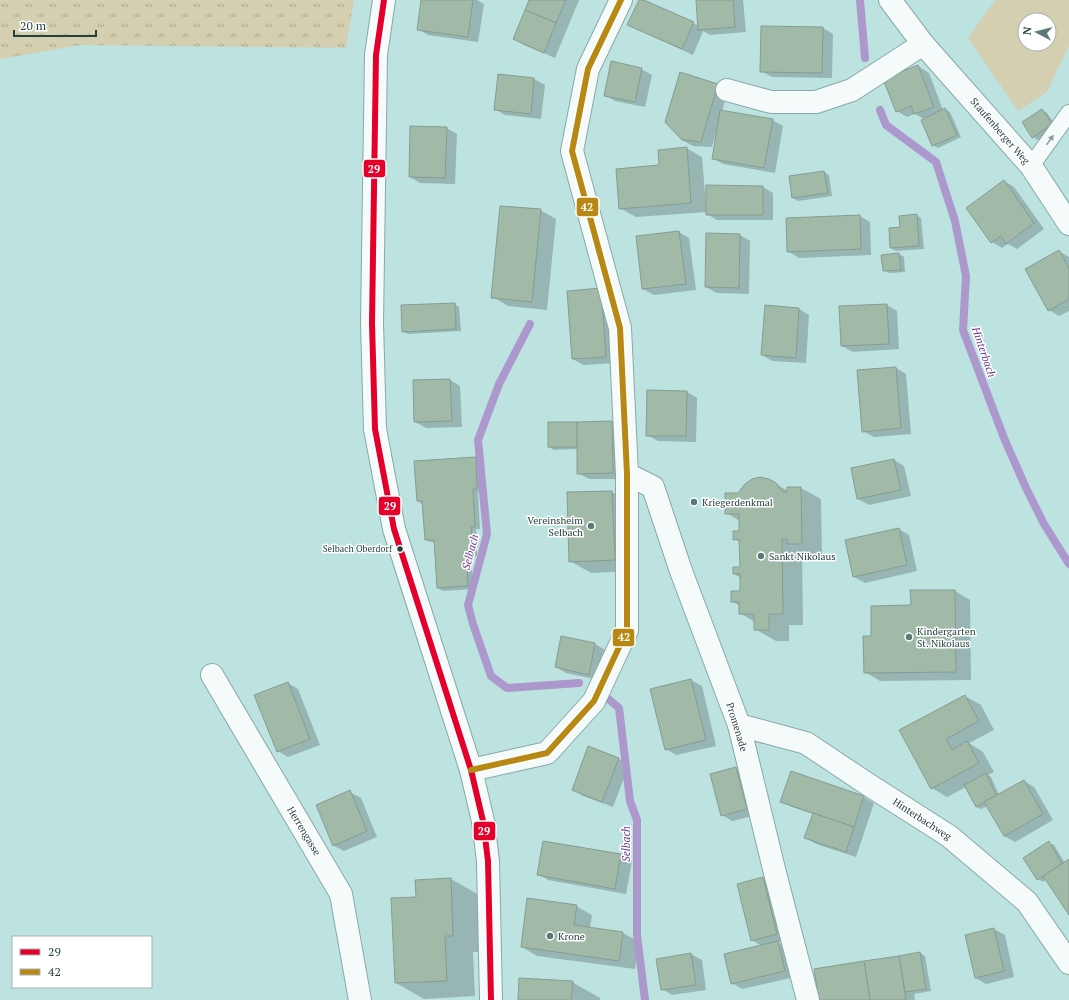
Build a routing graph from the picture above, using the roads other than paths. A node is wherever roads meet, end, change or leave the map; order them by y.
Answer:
1 (384, 0) edge
2 (622, 0) edge
3 (890, 0) edge
4 (923, 44) junction
5 (727, 90) dead end
6 (1069, 113) edge
7 (1031, 166) junction
8 (1069, 224) edge
9 (627, 474) junction
10 (212, 675) dead end
11 (739, 725) junction
12 (470, 770) junction
13 (1069, 963) edge
14 (360, 1000) edge
15 (491, 1000) edge
16 (808, 1000) edge

1 - 12 street
2 - 9 street
3 - 4 street, Staufenberger Weg
4 - 5 street
4 - 7 street, Staufenberger Weg
7 -> 6 lane
7 - 8 street, Staufenberger Weg
9 - 11 street, Promenade
9 - 12 street
10 - 14 street, Herrengasse
11 - 13 street, Hinterbachweg
11 - 16 street, Promenade
12 - 15 street

